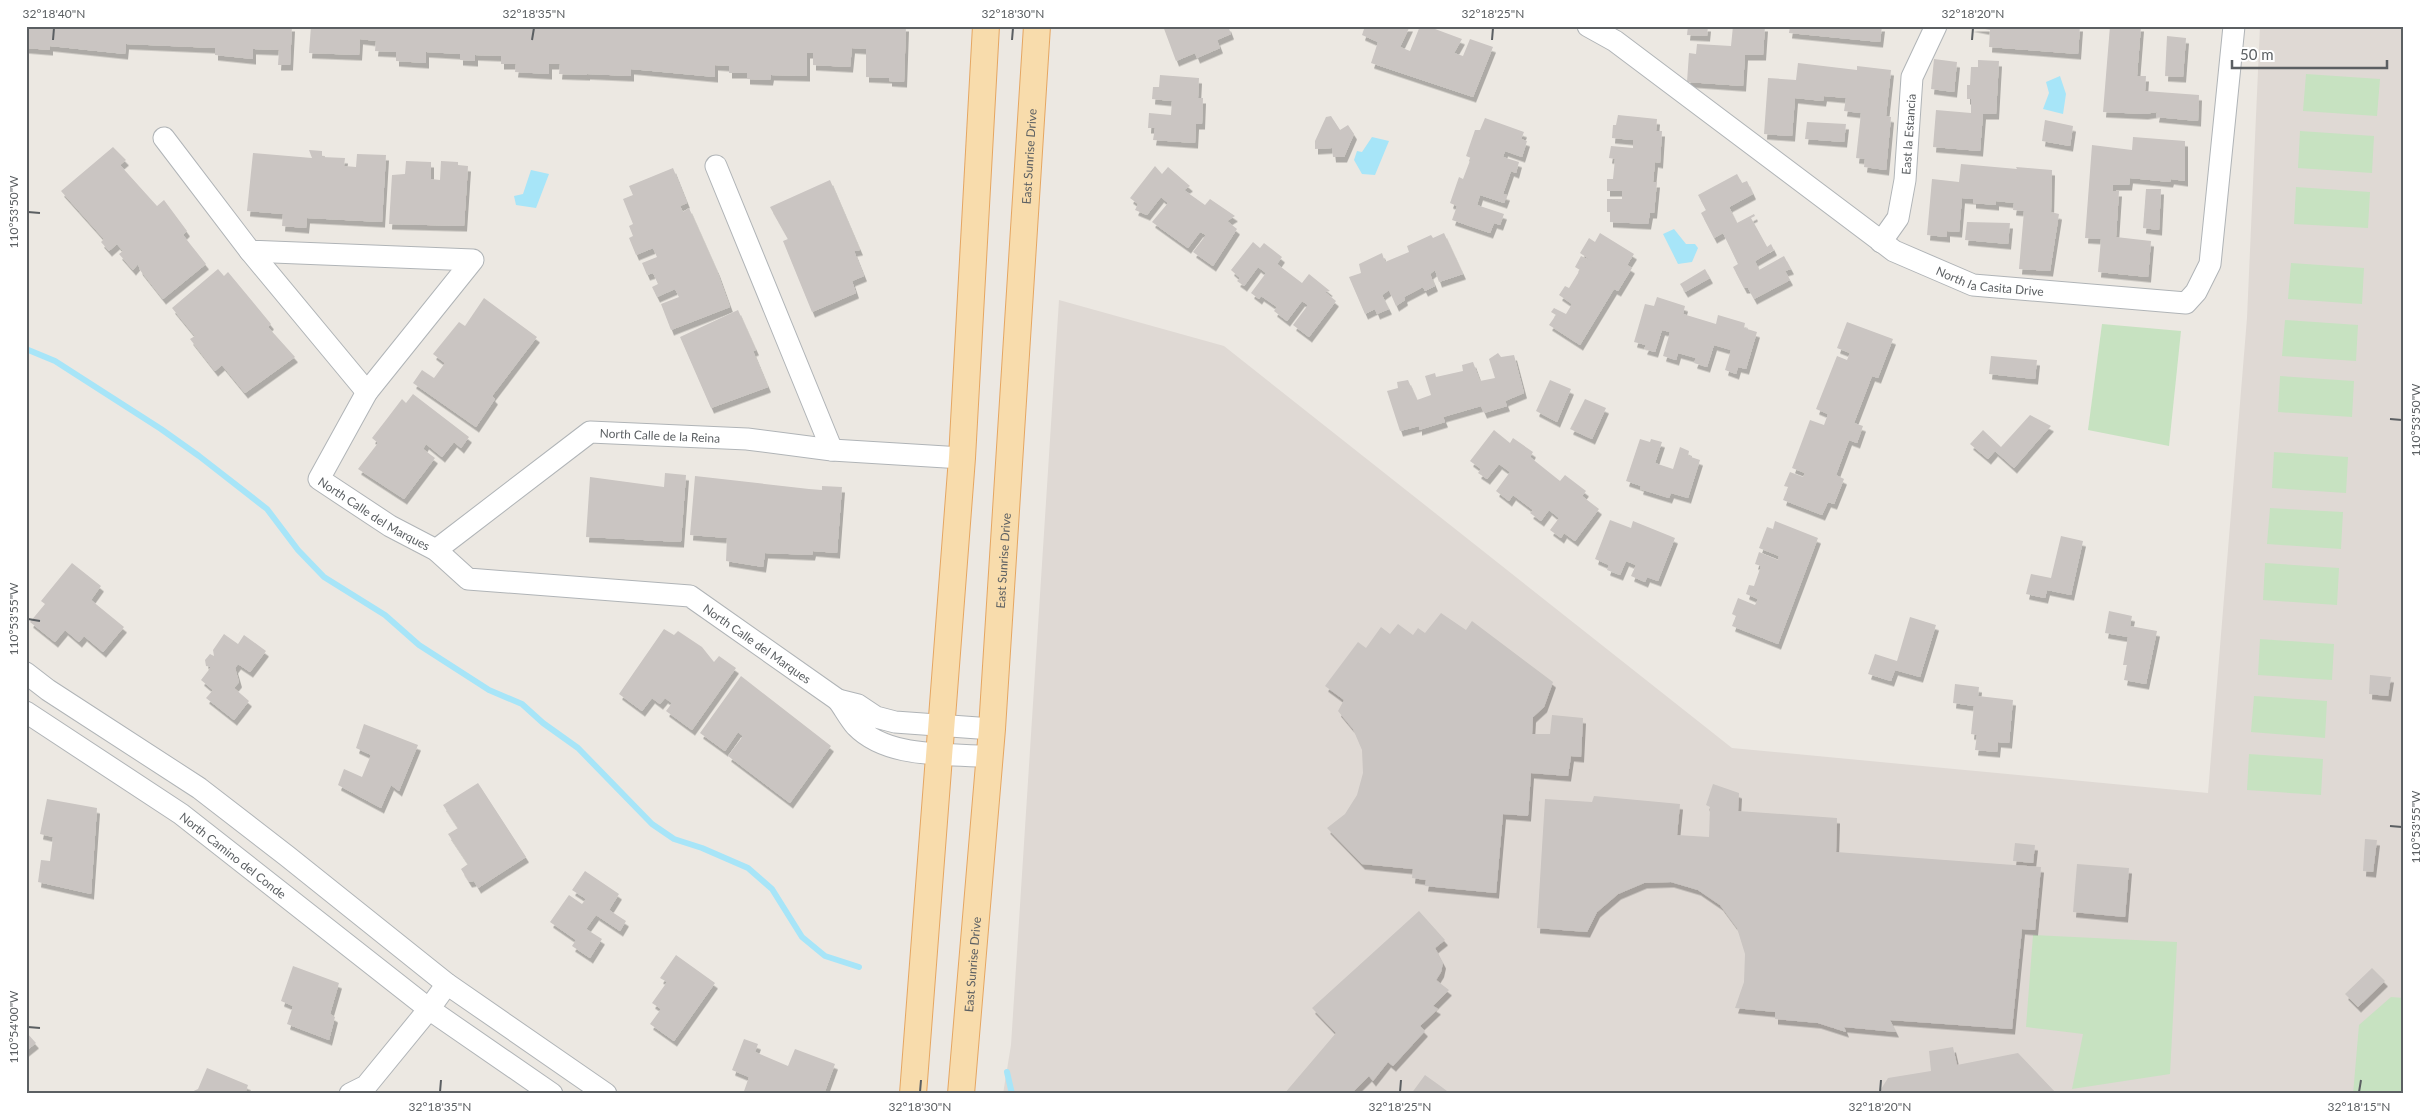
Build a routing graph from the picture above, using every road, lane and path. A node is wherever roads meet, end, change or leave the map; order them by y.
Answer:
1 (986, 26) edge
2 (1037, 26) edge
3 (1588, 26) edge
4 (1936, 26) edge
5 (2234, 26) edge
6 (1618, 34) edge
7 (164, 138) dead end
8 (716, 166) dead end
9 (1881, 242) junction
10 (250, 251) junction
11 (367, 392) junction
12 (832, 450) junction
13 (962, 458) junction
14 (436, 550) junction
15 (26, 673) edge
16 (48, 690) junction
17 (838, 700) junction
18 (27, 714) edge
19 (941, 724) junction
20 (992, 729) junction
21 (939, 752) junction
22 (990, 757) junction
23 (447, 984) junction
24 (429, 1009) junction
25 (361, 1091) edge
26 (552, 1094) edge
27 (606, 1094) edge
28 (913, 1094) edge
29 (961, 1094) edge

1 - 13 main road
2 - 20 main road, East Sunrise Drive
3 - 6 street, North la Casita Drive
4 - 9 street, East la Estancia
5 - 9 street, North la Casita Drive
6 - 9 street, North la Casita Drive
7 - 10 street
8 - 12 street
10 - 11 street
10 - 11 street, North Calle del Marques
11 - 14 street, North Calle del Marques
12 - 13 street, North Calle de la Reina
12 - 14 street, North Calle de la Reina
13 - 19 main road
14 - 17 street, North Calle del Marques
15 - 16 street
16 - 18 street, North Camino del Conde
16 - 23 street
17 - 19 street, North Calle del Marques
17 - 21 street, North Calle del Marques
18 - 24 street, North Camino del Conde
19 - 20 street, North Calle del Marques
19 - 21 main road
20 - 22 main road, East Sunrise Drive
21 - 22 street, North Calle del Marques
21 - 28 main road
22 - 29 main road, East Sunrise Drive
23 - 24 street
23 - 27 street
24 - 25 street
24 - 26 street, North Camino del Conde

